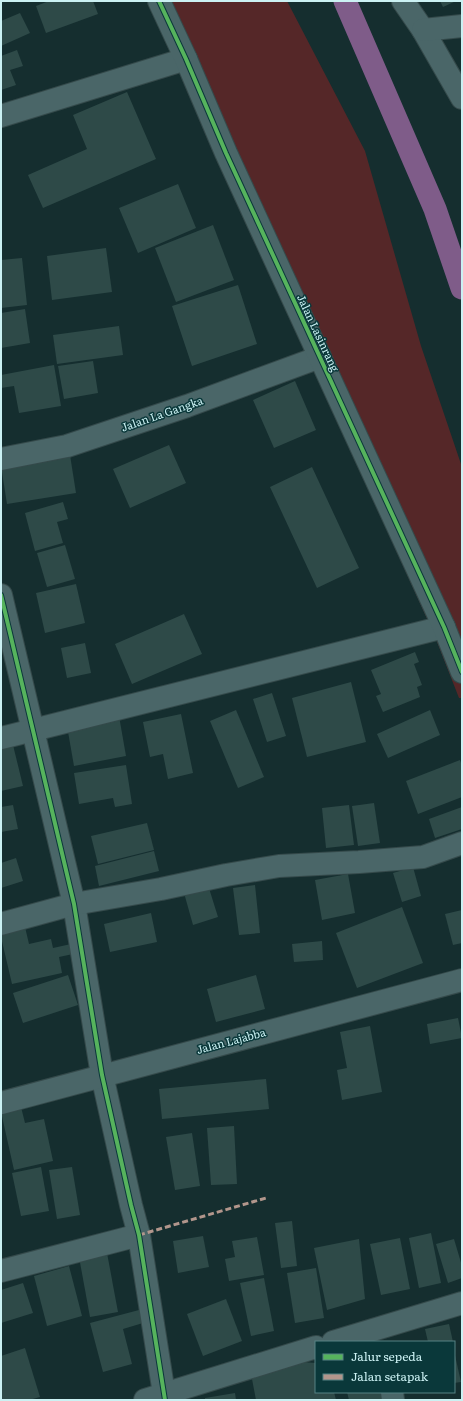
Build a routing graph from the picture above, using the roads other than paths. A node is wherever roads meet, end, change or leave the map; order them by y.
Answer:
1 (160, 1) edge
2 (403, 1) edge
3 (462, 26) edge
4 (423, 30) junction
5 (186, 59) junction
6 (462, 98) edge
7 (1, 116) edge
8 (320, 357) junction
9 (1, 459) edge
10 (1, 595) edge
11 (444, 627) junction
12 (462, 672) edge
13 (33, 731) junction
14 (1, 738) edge
15 (462, 843) edge
16 (74, 904) junction
17 (1, 924) edge
18 (462, 980) edge
19 (102, 1075) junction
20 (1, 1102) edge
21 (139, 1235) junction
22 (1, 1271) edge
23 (462, 1303) edge
24 (383, 1334) edge
25 (339, 1341) edge
26 (315, 1347) edge
27 (158, 1398) edge

1 - 5 street, Jalan Lasinrang
2 - 4 street
3 - 4 street
4 - 6 street
5 - 7 street
5 - 8 street, Jalan Lasinrang
8 - 9 street, Jalan La Gangka
8 - 11 street, Jalan Lasinrang
10 - 13 street
11 - 12 street, Jalan Lasinrang
11 - 13 street
13 - 14 street
13 - 16 street
15 - 16 street
16 - 17 street
16 - 19 street
18 - 19 street, Jalan Lajabba
19 - 20 street, Jalan Lajabba
19 - 21 street
21 - 22 street
21 - 27 street
23 - 24 street
24 - 25 street
26 - 27 street

